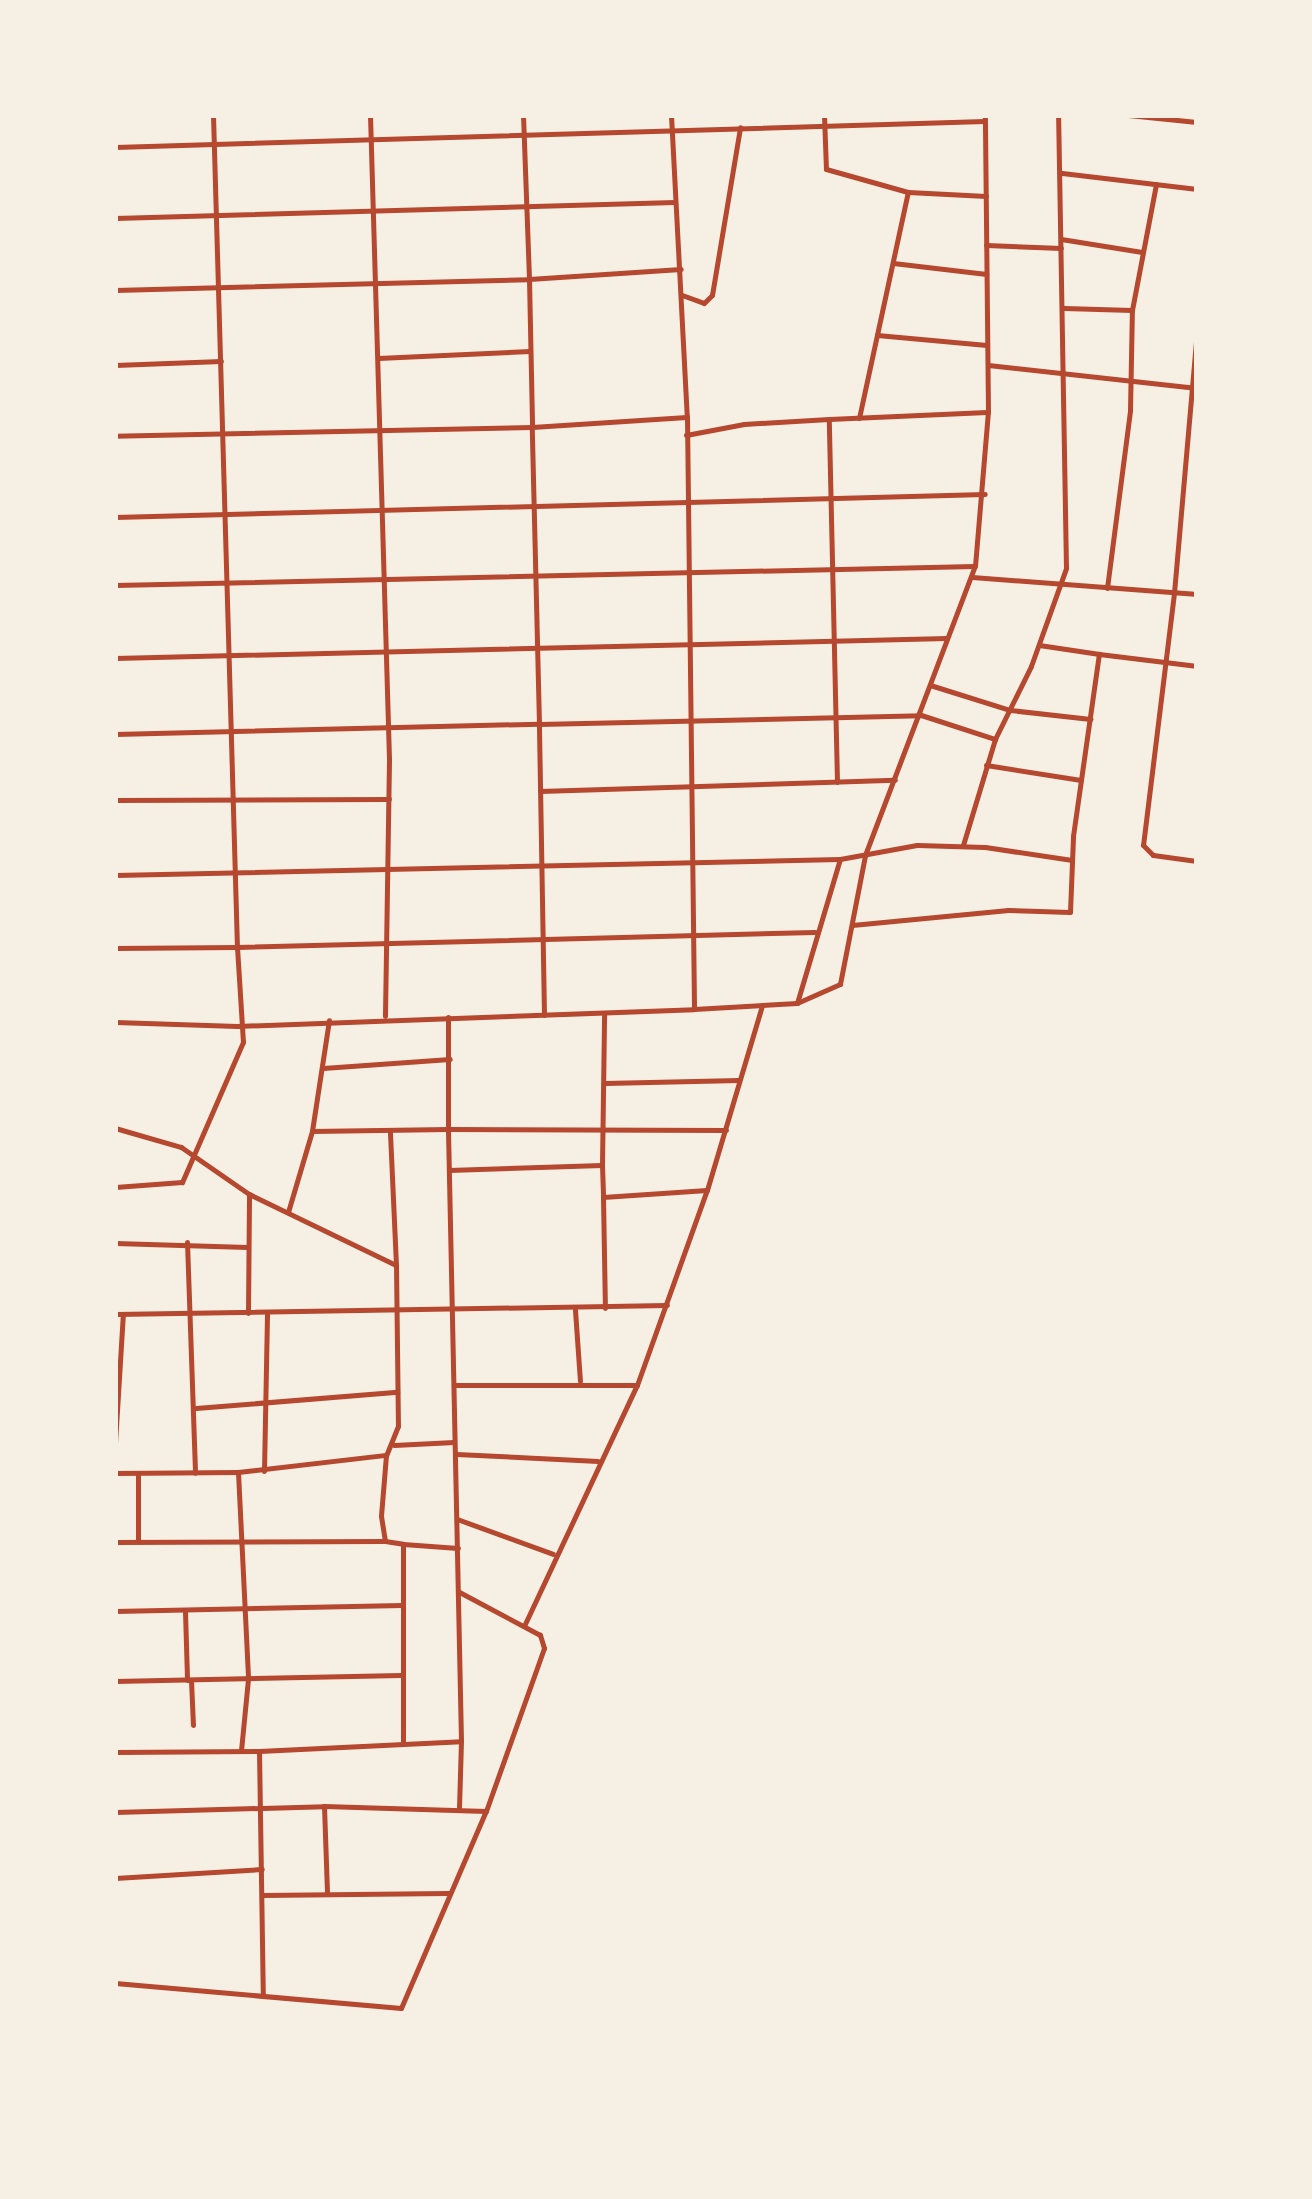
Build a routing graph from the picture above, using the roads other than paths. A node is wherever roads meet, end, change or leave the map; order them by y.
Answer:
1 (213, 115) edge
2 (370, 115) edge
3 (523, 115) edge
4 (671, 115) edge
5 (824, 115) edge
6 (1058, 115) edge
7 (1128, 115) edge
8 (1160, 117) edge
9 (985, 118) edge
10 (1197, 122) edge
11 (824, 124) junction
12 (740, 127) junction
13 (672, 128) junction
14 (523, 134) junction
15 (371, 140) junction
16 (214, 145) junction
17 (115, 147) edge
18 (1062, 173) junction
19 (1156, 184) junction
20 (1197, 189) edge
21 (908, 192) junction
22 (986, 196) junction
23 (675, 202) junction
24 (525, 208) junction
25 (372, 214) junction
26 (216, 217) junction
27 (115, 218) edge
28 (1061, 239) junction
29 (986, 245) junction
30 (1061, 248) junction
31 (1143, 252) junction
32 (892, 264) junction
33 (681, 269) junction
34 (986, 274) junction
35 (529, 279) junction
36 (374, 285) junction
37 (216, 286) junction
38 (115, 290) edge
39 (682, 295) junction
40 (1064, 308) junction
41 (1132, 310) junction
42 (1197, 330) edge
43 (877, 336) junction
44 (987, 346) junction
45 (531, 351) junction
46 (378, 358) junction
47 (221, 361) junction
48 (115, 364) edge
49 (988, 364) junction
50 (1066, 374) junction
51 (1127, 381) junction
52 (1193, 388) edge
53 (988, 412) junction
54 (687, 417) junction
55 (859, 418) junction
56 (828, 420) junction
57 (532, 427) junction
58 (223, 433) junction
59 (379, 433) junction
60 (115, 436) edge
61 (686, 436) junction
62 (984, 494) junction
63 (832, 499) junction
64 (686, 504) junction
65 (535, 505) junction
66 (379, 512) junction
67 (226, 514) junction
68 (115, 517) edge
69 (975, 566) junction
70 (832, 571) junction
71 (687, 573) junction
72 (537, 575) junction
73 (972, 577) junction
74 (381, 579) junction
75 (229, 583) junction
76 (1062, 584) junction
77 (115, 585) edge
78 (1107, 588) junction
79 (1174, 592) junction
80 (1197, 594) edge
81 (947, 638) junction
82 (834, 642) junction
83 (1039, 645) junction
84 (538, 648) junction
85 (689, 648) junction
86 (386, 650) junction
87 (1099, 654) junction
88 (229, 656) junction
89 (115, 658) edge
90 (1166, 662) junction
91 (1197, 666) edge
92 (930, 684) junction
93 (1010, 710) junction
94 (836, 714) junction
95 (921, 715) junction
96 (1090, 719) junction
97 (690, 723) junction
98 (539, 724) junction
99 (388, 727) junction
100 (230, 732) junction
101 (115, 734) edge
102 (996, 738) junction
103 (986, 765) junction
104 (894, 780) junction
105 (1081, 780) junction
106 (837, 782) junction
107 (690, 788) junction
108 (540, 791) junction
109 (389, 799) junction
110 (115, 800) edge
111 (232, 801) junction
112 (963, 845) junction
113 (865, 855) junction
114 (840, 859) junction
115 (1072, 860) junction
116 (1197, 861) edge
117 (692, 862) junction
118 (542, 866) junction
119 (388, 870) junction
120 (236, 871) junction
121 (115, 875) edge
122 (852, 925) junction
123 (815, 932) junction
124 (694, 935) junction
125 (542, 939) junction
126 (384, 942) junction
127 (237, 947) junction
128 (115, 948) edge
129 (797, 1003) junction
130 (762, 1005) junction
131 (694, 1009) junction
132 (604, 1014) junction
133 (544, 1015) junction
134 (385, 1017) junction
135 (448, 1018) junction
136 (329, 1020) junction
137 (115, 1022) edge
138 (237, 1026) junction
139 (450, 1059) junction
140 (323, 1068) junction
141 (739, 1080) junction
142 (605, 1083) junction
143 (604, 1126) junction
144 (115, 1128) edge
145 (448, 1129) junction
146 (726, 1130) junction
147 (312, 1132) junction
148 (390, 1132) junction
149 (196, 1154) junction
150 (602, 1166) junction
151 (449, 1170) junction
152 (115, 1187) edge
153 (707, 1190) junction
154 (249, 1194) junction
155 (602, 1196) junction
156 (288, 1212) junction
157 (187, 1242) junction
158 (115, 1244) edge
159 (247, 1247) junction
160 (396, 1265) junction
161 (667, 1306) junction
162 (605, 1308) junction
163 (575, 1309) junction
164 (454, 1311) junction
165 (267, 1313) junction
166 (399, 1313) junction
167 (115, 1314) edge
168 (123, 1314) junction
169 (190, 1314) junction
170 (248, 1314) junction
171 (580, 1382) junction
172 (455, 1385) junction
173 (637, 1385) junction
174 (397, 1392) junction
175 (266, 1399) junction
176 (196, 1408) junction
177 (116, 1420) edge
178 (454, 1442) junction
179 (115, 1443) edge
180 (394, 1446) junction
181 (456, 1454) junction
182 (386, 1455) junction
183 (599, 1461) junction
184 (264, 1471) junction
185 (238, 1472) junction
186 (115, 1473) edge
187 (138, 1474) junction
188 (195, 1474) junction
189 (457, 1519) junction
190 (138, 1541) junction
191 (241, 1541) junction
192 (385, 1541) junction
193 (115, 1542) edge
194 (403, 1544) junction
195 (458, 1548) junction
196 (554, 1555) junction
197 (458, 1591) junction
198 (403, 1605) junction
199 (244, 1610) junction
200 (115, 1611) edge
201 (185, 1611) junction
202 (524, 1626) junction
203 (401, 1676) junction
204 (248, 1679) junction
205 (189, 1680) junction
206 (115, 1682) edge
207 (193, 1726) dead end
208 (461, 1741) junction
209 (403, 1744) junction
210 (242, 1750) junction
211 (259, 1750) junction
212 (115, 1752) edge
213 (324, 1806) junction
214 (261, 1808) junction
215 (459, 1809) junction
216 (486, 1811) junction
217 (115, 1812) edge
218 (262, 1869) junction
219 (115, 1878) edge
220 (327, 1892) junction
221 (448, 1893) junction
222 (262, 1895) junction
223 (115, 1983) edge
224 (263, 1996) junction

1 - 16 street
2 - 15 street
3 - 14 street
4 - 13 street
5 - 11 street
6 - 18 street
7 - 8 street
8 - 10 street
9 - 11 street
9 - 22 street
11 - 12 street
11 - 21 street
12 - 13 street
12 - 39 street
13 - 14 street
13 - 23 street
14 - 15 street
14 - 24 street
15 - 16 street
15 - 25 street
16 - 17 street
16 - 26 street
18 - 19 street
18 - 28 street
19 - 20 street
19 - 31 street
21 - 22 street
21 - 32 street
22 - 29 street
23 - 24 street
23 - 33 street
24 - 25 street
24 - 35 street
25 - 26 street
25 - 36 street
26 - 27 street
26 - 37 street
28 - 30 street
28 - 31 street
29 - 30 street
29 - 34 street
30 - 40 street
31 - 41 street
32 - 34 street
32 - 43 street
33 - 35 street
33 - 39 street
34 - 44 street
35 - 36 street
35 - 45 street
36 - 37 street
36 - 46 street
37 - 38 street
37 - 47 street
39 - 54 street
40 - 41 street
40 - 50 street
41 - 51 street
42 - 52 street
43 - 44 street
43 - 55 street
44 - 49 street
45 - 46 street
45 - 57 street
46 - 59 street
47 - 48 street
47 - 58 street
49 - 50 street
49 - 53 street
50 - 51 street
50 - 76 street
51 - 52 street
51 - 78 street
52 - 79 street
53 - 55 street
53 - 62 street
54 - 57 street
54 - 61 street
55 - 56 street
56 - 61 street
56 - 63 street
57 - 59 street
57 - 65 street
58 - 59 street
58 - 60 street
58 - 67 street
59 - 66 street
61 - 64 street
62 - 63 street
62 - 69 street
63 - 64 street
63 - 70 street
64 - 65 street
64 - 71 street
65 - 66 street
65 - 72 street
66 - 67 street
66 - 74 street
67 - 68 street
67 - 75 street
69 - 70 street
69 - 73 street
70 - 71 street
70 - 82 street
71 - 72 street
71 - 85 street
72 - 74 street
72 - 84 street
73 - 76 street
73 - 81 street
74 - 75 street
74 - 86 street
75 - 77 street
75 - 88 street
76 - 78 street
76 - 83 street
78 - 79 street
79 - 80 street
79 - 90 street
81 - 82 street
81 - 92 street
82 - 85 street
82 - 94 street
83 - 87 street
83 - 93 street
84 - 85 street
84 - 86 street
84 - 98 street
85 - 97 street
86 - 88 street
86 - 99 street
87 - 90 street
87 - 96 street
88 - 89 street
88 - 100 street
90 - 91 street
90 - 116 street
92 - 93 street
92 - 95 street
93 - 96 street
93 - 102 street
94 - 95 street
94 - 97 street
94 - 106 street
95 - 102 street
95 - 104 street
96 - 105 street
97 - 98 street
97 - 107 street
98 - 99 street
98 - 108 street
99 - 100 street
99 - 109 street
100 - 101 street
100 - 111 street
102 - 103 street
103 - 105 street
103 - 112 street
104 - 106 street
104 - 113 street
105 - 115 street
106 - 107 street
107 - 108 street
107 - 117 street
108 - 118 street
109 - 111 street
109 - 119 street
110 - 111 street
111 - 120 street
112 - 113 street
112 - 115 street
113 - 114 street
113 - 122 street
114 - 117 street
114 - 123 street
115 - 122 street
117 - 118 street
117 - 124 street
118 - 119 street
118 - 125 street
119 - 120 street
119 - 126 street
120 - 121 street
120 - 127 street
122 - 129 street
123 - 124 street
123 - 129 street
124 - 125 street
124 - 131 street
125 - 126 street
125 - 133 street
126 - 127 street
126 - 134 street
127 - 128 street
127 - 138 street
129 - 130 street
130 - 131 street
130 - 141 street
131 - 132 street
132 - 133 street
132 - 142 street
133 - 135 street
134 - 135 street
134 - 136 street
135 - 139 street
136 - 138 street
136 - 140 street
137 - 138 street
138 - 149 street
139 - 140 street
139 - 145 street
140 - 147 street
141 - 142 street
141 - 146 street
142 - 143 street
143 - 145 street
143 - 146 street
143 - 150 street
144 - 149 street
145 - 148 street
145 - 151 street
146 - 153 street
147 - 148 street
147 - 156 street
148 - 160 street
149 - 152 street
149 - 154 street
150 - 151 street
150 - 155 street
151 - 164 street
153 - 155 street
153 - 161 street
154 - 156 street
154 - 159 street
155 - 162 street
156 - 160 street
157 - 158 street
157 - 159 street
157 - 169 street
159 - 170 street
160 - 166 street
161 - 162 street
161 - 173 street
162 - 163 street
163 - 164 street
163 - 171 street
164 - 166 street
164 - 172 street
165 - 166 street
165 - 170 street
165 - 175 street
166 - 174 street
167 - 168 street
168 - 169 street
168 - 177 street
169 - 170 street
169 - 176 street
171 - 172 street
171 - 173 street
172 - 178 street
173 - 183 street
174 - 175 street
174 - 180 street
175 - 176 street
175 - 184 street
176 - 188 street
177 - 179 street
178 - 180 street
178 - 181 street
180 - 182 street
181 - 183 street
181 - 189 street
182 - 184 street
182 - 192 street
183 - 196 street
184 - 185 street
185 - 188 street
185 - 191 street
186 - 187 street
187 - 188 street
187 - 190 street
189 - 195 street
189 - 196 street
190 - 191 street
190 - 193 street
191 - 192 street
191 - 199 street
192 - 194 street
194 - 195 street
194 - 198 street
195 - 197 street
196 - 202 street
197 - 202 street
197 - 208 street
198 - 199 street
198 - 203 street
199 - 201 street
199 - 204 street
200 - 201 street
201 - 205 street
202 - 216 street
203 - 204 street
203 - 209 street
204 - 205 street
204 - 210 street
205 - 206 street
205 - 207 street
208 - 209 street
208 - 215 street
209 - 211 street
210 - 211 street
210 - 212 street
211 - 214 street
213 - 214 street
213 - 215 street
213 - 220 street
214 - 217 street
214 - 218 street
215 - 216 street
216 - 221 street
218 - 219 street
218 - 222 street
220 - 221 street
220 - 222 street
221 - 224 street
222 - 224 street
223 - 224 street

